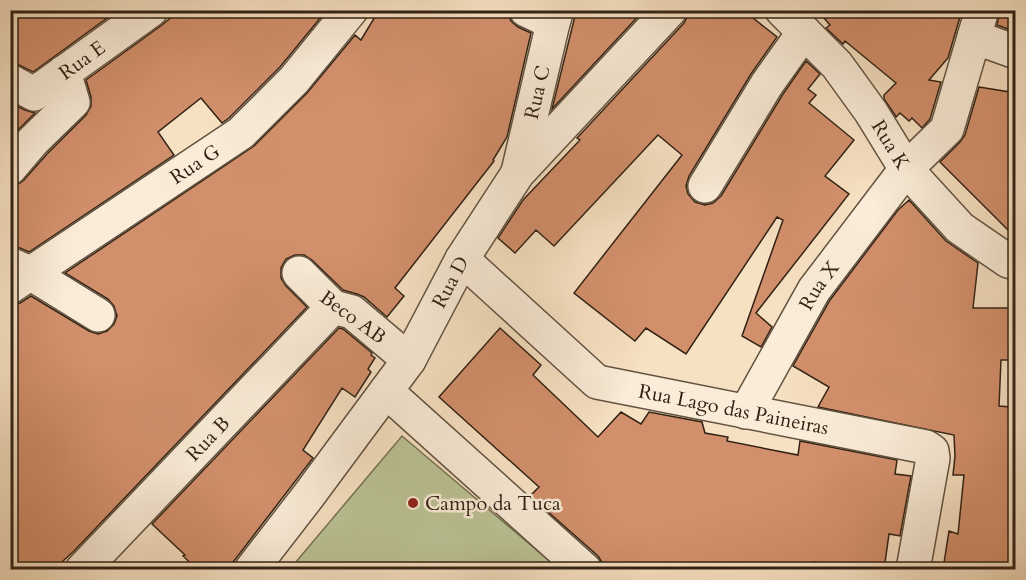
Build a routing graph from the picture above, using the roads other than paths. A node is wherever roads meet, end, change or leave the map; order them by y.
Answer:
1 (151, 10) edge
2 (351, 10) edge
3 (670, 10) edge
4 (545, 15) edge
5 (793, 21) edge
6 (978, 24) edge
7 (1016, 52) edge
8 (64, 72) junction
9 (10, 81) edge
10 (10, 168) edge
11 (906, 169) junction
12 (518, 173) junction
13 (705, 186) dead end
14 (462, 259) junction
15 (1016, 263) edge
16 (299, 273) dead end
17 (17, 275) edge
18 (333, 307) junction
19 (98, 315) dead end
20 (409, 360) junction
21 (386, 391) junction
22 (746, 412) junction
23 (82, 570) edge
24 (251, 570) edge
25 (585, 570) edge
26 (913, 570) edge

1 - 8 street, Rua E
2 - 17 street, Rua G
3 - 12 street, Rua D
4 - 12 street, Rua C
5 - 11 street, Rua K
5 - 13 street
6 - 7 street
6 - 11 street, Rua X
8 - 9 street, Rua E
8 - 10 street
11 - 15 street, Rua K
11 - 22 street, Rua X
12 - 14 street, Rua D
14 - 20 street, Rua D
14 - 22 street, Rua Lago das Paineiras
16 - 18 street, Beco AB
17 - 19 street
18 - 20 street, Beco AB
18 - 23 street, Rua B
20 - 21 street, Rua D
21 - 24 street, Rua D
21 - 25 street
22 - 26 street, Rua Lago das Paineiras

